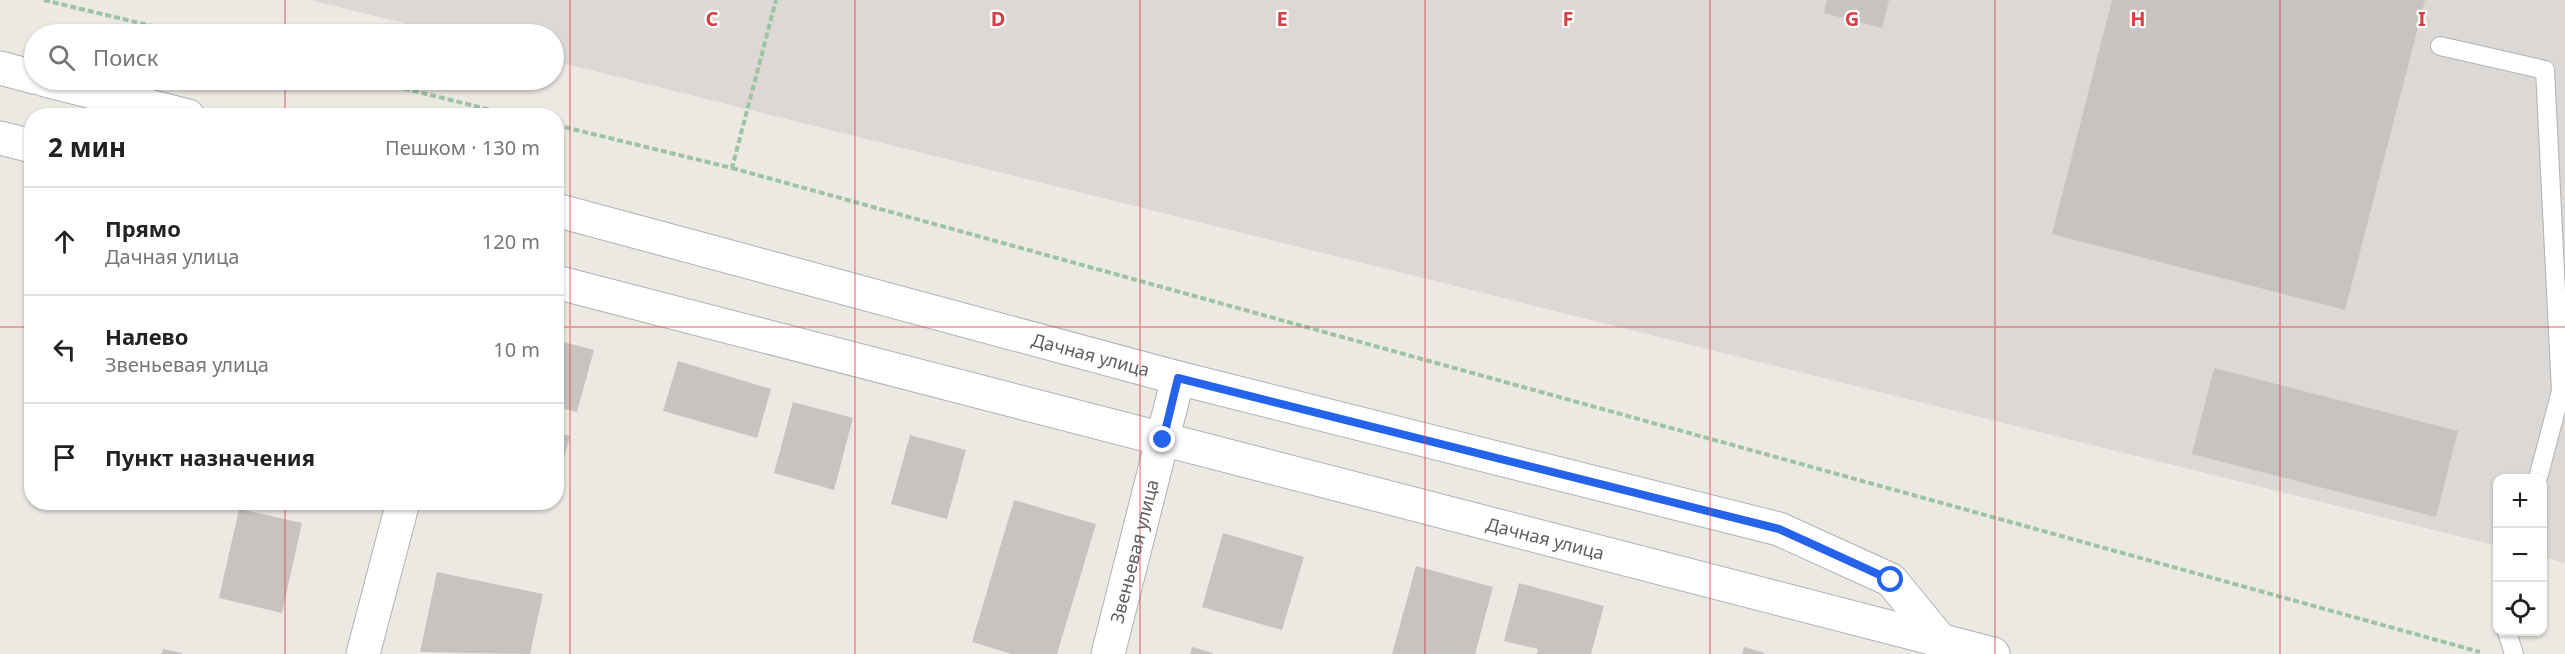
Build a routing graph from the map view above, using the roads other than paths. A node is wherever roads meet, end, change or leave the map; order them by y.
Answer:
1 (2440, 46) dead end
2 (0, 68) edge
3 (24, 74) edge
4 (85, 90) edge
5 (156, 108) edge
6 (0, 138) edge
7 (24, 144) edge
8 (564, 212) edge
9 (564, 284) edge
10 (1178, 378) junction
11 (1163, 440) junction
12 (2539, 474) edge
13 (401, 510) edge
14 (2508, 636) edge
15 (1939, 647) edge
16 (363, 654) edge
17 (1108, 654) edge
18 (1993, 654) edge
19 (2514, 654) edge

1 - 12 lane
2 - 3 street
4 - 5 street
6 - 7 street
8 - 10 street, Дачная улица
9 - 11 street, Дачная улица
10 - 11 street, Звеньевая улица
10 - 15 street, Дачная улица
11 - 15 street, Дачная улица
11 - 17 street, Звеньевая улица
13 - 16 street
14 - 19 lane
15 - 18 street, Дачная улица

